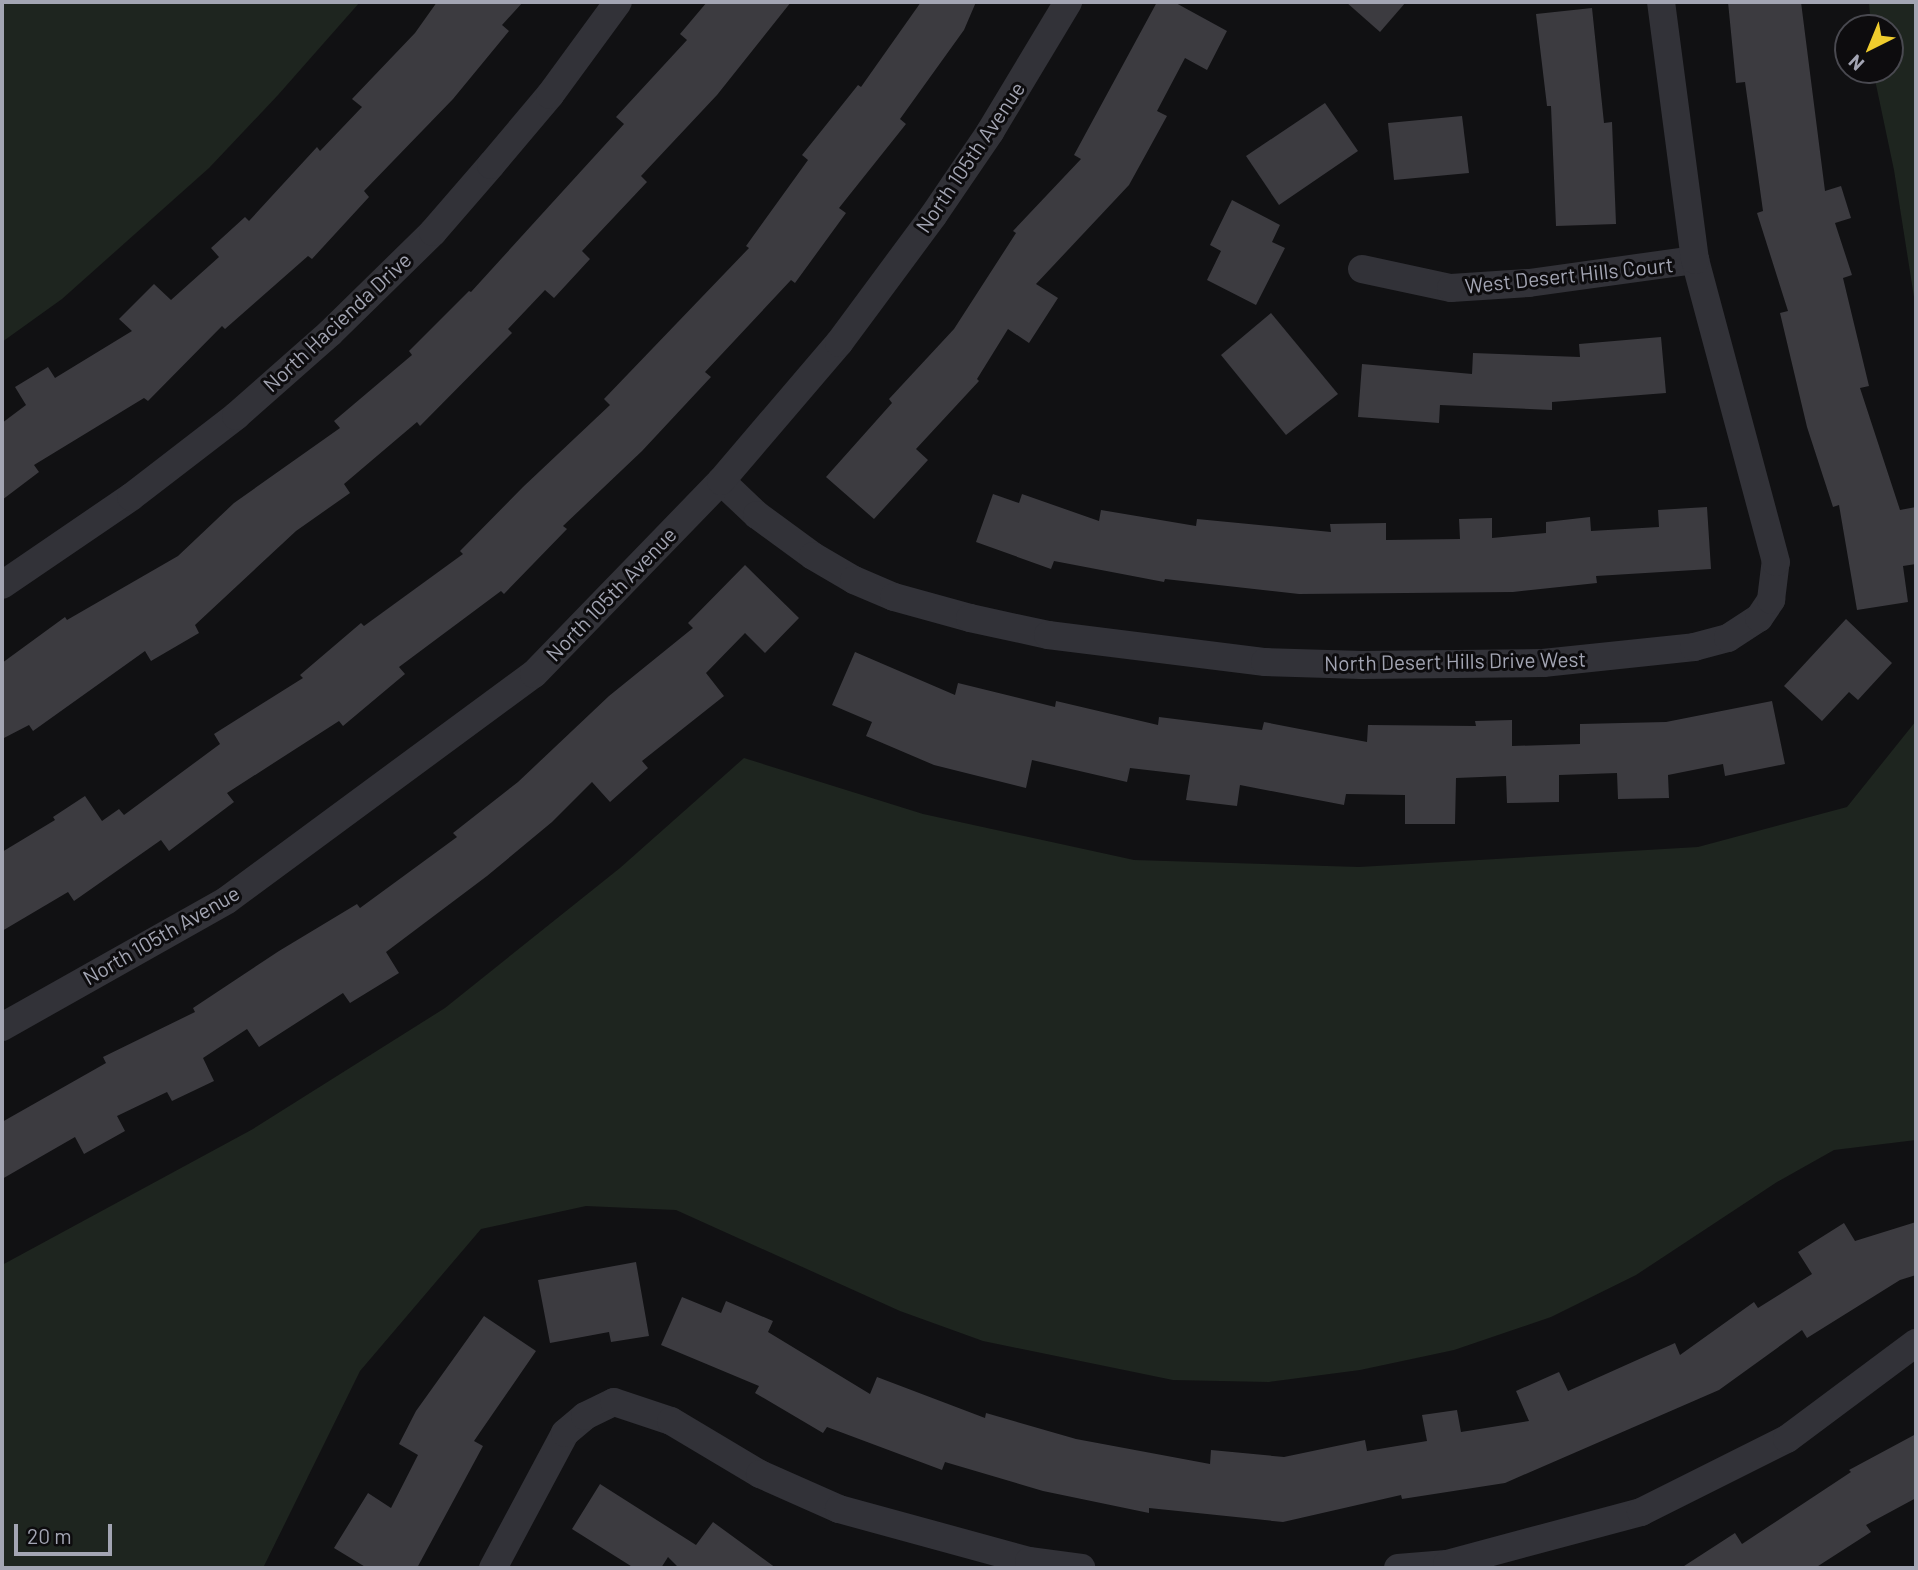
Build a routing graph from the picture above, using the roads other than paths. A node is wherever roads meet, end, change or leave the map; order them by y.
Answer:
1 (618, 2) edge
2 (1068, 2) edge
3 (1661, 2) edge
4 (1695, 260) junction
5 (1362, 269) dead end
6 (721, 481) junction
7 (2, 585) edge
8 (2, 1027) edge
9 (1916, 1343) edge
10 (1448, 1566) edge
11 (493, 1568) edge
12 (1082, 1568) edge
13 (1398, 1568) edge

1 - 7 street, North Hacienda Drive
2 - 6 street, North 105th Avenue
3 - 4 street, North Desert Hills Drive West
4 - 5 street, West Desert Hills Court
4 - 6 street, North Desert Hills Drive West
6 - 8 street, North 105th Avenue
9 - 10 street
10 - 13 street
11 - 12 street

